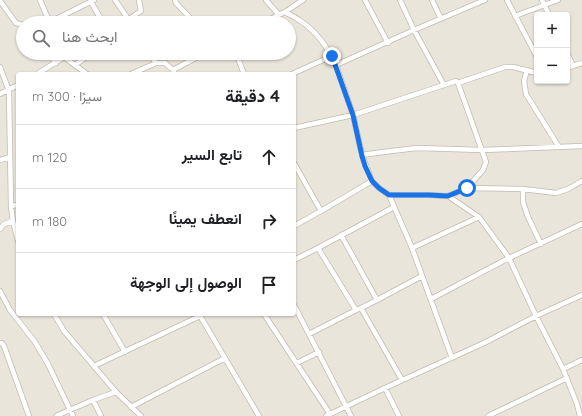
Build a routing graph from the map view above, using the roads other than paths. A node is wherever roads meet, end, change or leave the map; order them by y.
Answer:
1 (40, 0) edge
2 (115, 0) edge
3 (138, 0) edge
4 (175, 0) edge
5 (266, 0) edge
6 (303, 0) edge
7 (365, 0) edge
8 (400, 0) edge
9 (432, 0) edge
10 (485, 0) edge
11 (507, 0) edge
12 (542, 0) edge
13 (558, 0) edge
14 (93, 1) edge
15 (477, 1) edge
16 (1, 4) edge
17 (545, 6) junction
18 (285, 12) junction
19 (548, 12) edge
20 (279, 14) junction
21 (47, 16) edge
22 (64, 16) edge
23 (100, 16) edge
24 (126, 16) edge
25 (136, 16) edge
26 (188, 16) edge
27 (275, 16) edge
28 (292, 16) edge
29 (515, 16) junction
30 (296, 18) edge
31 (440, 19) junction
32 (16, 23) edge
33 (414, 30) junction
34 (388, 43) junction
35 (534, 51) edge
36 (332, 56) junction
37 (69, 60) edge
38 (82, 60) edge
39 (154, 60) edge
40 (194, 60) edge
41 (239, 60) edge
42 (570, 60) edge
43 (56, 62) edge
44 (156, 63) junction
45 (582, 63) edge
46 (75, 65) junction
47 (336, 65) junction
48 (573, 66) junction
49 (0, 67) edge
50 (570, 67) edge
51 (527, 70) junction
52 (40, 72) edge
53 (84, 72) edge
54 (136, 72) edge
55 (174, 72) edge
56 (243, 72) edge
57 (296, 72) edge
58 (534, 72) edge
59 (458, 82) junction
60 (444, 85) junction
61 (16, 86) edge
62 (9, 91) junction
63 (0, 94) edge
64 (353, 115) junction
65 (296, 128) edge
66 (582, 146) edge
67 (559, 147) junction
68 (482, 150) junction
69 (362, 156) junction
70 (10, 157) junction
71 (0, 160) edge
72 (296, 167) edge
73 (372, 181) junction
74 (582, 181) edge
75 (467, 188) junction
76 (523, 190) junction
77 (389, 195) junction
78 (448, 196) junction
79 (16, 205) edge
80 (11, 207) junction
81 (394, 207) junction
82 (321, 211) junction
83 (479, 217) junction
84 (13, 221) junction
85 (582, 224) edge
86 (296, 225) edge
87 (0, 229) edge
88 (16, 233) edge
89 (341, 236) junction
90 (541, 244) junction
91 (318, 248) junction
92 (412, 248) junction
93 (509, 258) junction
94 (296, 259) edge
95 (422, 276) junction
96 (0, 291) edge
97 (582, 295) edge
98 (431, 299) junction
99 (377, 300) junction
100 (296, 309) edge
101 (359, 309) junction
102 (55, 316) edge
103 (104, 316) edge
104 (197, 316) edge
105 (200, 316) edge
106 (265, 316) edge
107 (536, 316) junction
108 (309, 334) junction
109 (0, 343) edge
110 (125, 352) junction
111 (319, 352) junction
112 (225, 358) junction
113 (452, 358) junction
114 (582, 360) edge
115 (297, 363) junction
116 (94, 366) junction
117 (563, 369) junction
118 (567, 378) junction
119 (402, 380) junction
120 (385, 388) junction
121 (116, 392) junction
122 (94, 400) junction
123 (582, 402) edge
124 (577, 404) junction
125 (131, 406) junction
126 (346, 406) junction
127 (70, 410) junction
128 (328, 415) edge
129 (30, 416) edge
130 (56, 416) edge
131 (73, 416) edge
132 (101, 416) edge
133 (141, 416) edge
134 (259, 416) edge
135 (351, 416) edge
136 (399, 416) edge
137 (488, 416) edge
138 (580, 416) edge

1 - 21 street
2 - 24 street
3 - 25 street
4 - 26 street
5 - 20 street
6 - 18 street
7 - 34 street
8 - 33 street
9 - 31 street
10 - 15 street
11 - 29 street
12 - 17 street
13 - 17 street
14 - 22 street
14 - 23 street
15 - 31 street
16 - 32 street
17 - 19 street
17 - 29 street
18 - 20 street
18 - 28 street
20 - 27 street
29 - 35 street
30 - 36 street
31 - 33 street
33 - 34 street
33 - 60 street
34 - 47 street
36 - 47 street
36 - 57 street
37 - 46 street
38 - 46 street
39 - 44 street
40 - 55 street
41 - 56 street
42 - 48 street
43 - 52 street
44 - 54 street
44 - 55 street
45 - 48 street
46 - 53 street
47 - 64 street
48 - 50 street
49 - 62 street
51 - 58 street
51 - 59 street
51 - 67 street
59 - 60 street
59 - 68 street
60 - 64 street
61 - 62 street
62 - 63 street
62 - 70 street
64 - 65 street
64 - 69 street
66 - 67 street
67 - 68 street
68 - 69 street
68 - 75 street
69 - 73 street
70 - 71 street
70 - 80 street
72 - 82 street
73 - 77 street
73 - 82 street
74 - 76 street
75 - 76 street
75 - 78 street
76 - 90 street
77 - 78 street
77 - 81 street
78 - 83 street
79 - 80 street
80 - 84 street
81 - 89 street
81 - 92 street
82 - 86 street
83 - 92 street
83 - 93 street
84 - 87 street
84 - 88 street
85 - 90 street
89 - 91 street
89 - 99 street
90 - 93 street
91 - 94 street
91 - 101 street
92 - 95 street
93 - 98 street
93 - 107 street
95 - 98 street
95 - 99 street
96 - 127 street
97 - 107 street
98 - 113 street
99 - 101 street
100 - 108 street
101 - 108 street
101 - 119 street
102 - 116 street
103 - 110 street
104 - 110 street
105 - 112 street
106 - 115 street
107 - 113 street
107 - 117 street
108 - 111 street
109 - 129 street
110 - 116 street
111 - 115 street
111 - 126 street
112 - 125 street
112 - 134 street
113 - 119 street
114 - 117 street
115 - 128 street
116 - 121 street
117 - 118 street
118 - 124 street
118 - 137 street
119 - 120 street
120 - 126 street
120 - 136 street
121 - 122 street
121 - 125 street
122 - 127 street
122 - 132 street
123 - 124 street
124 - 138 street
125 - 133 street
126 - 128 street
126 - 135 street
127 - 130 street
127 - 131 street

